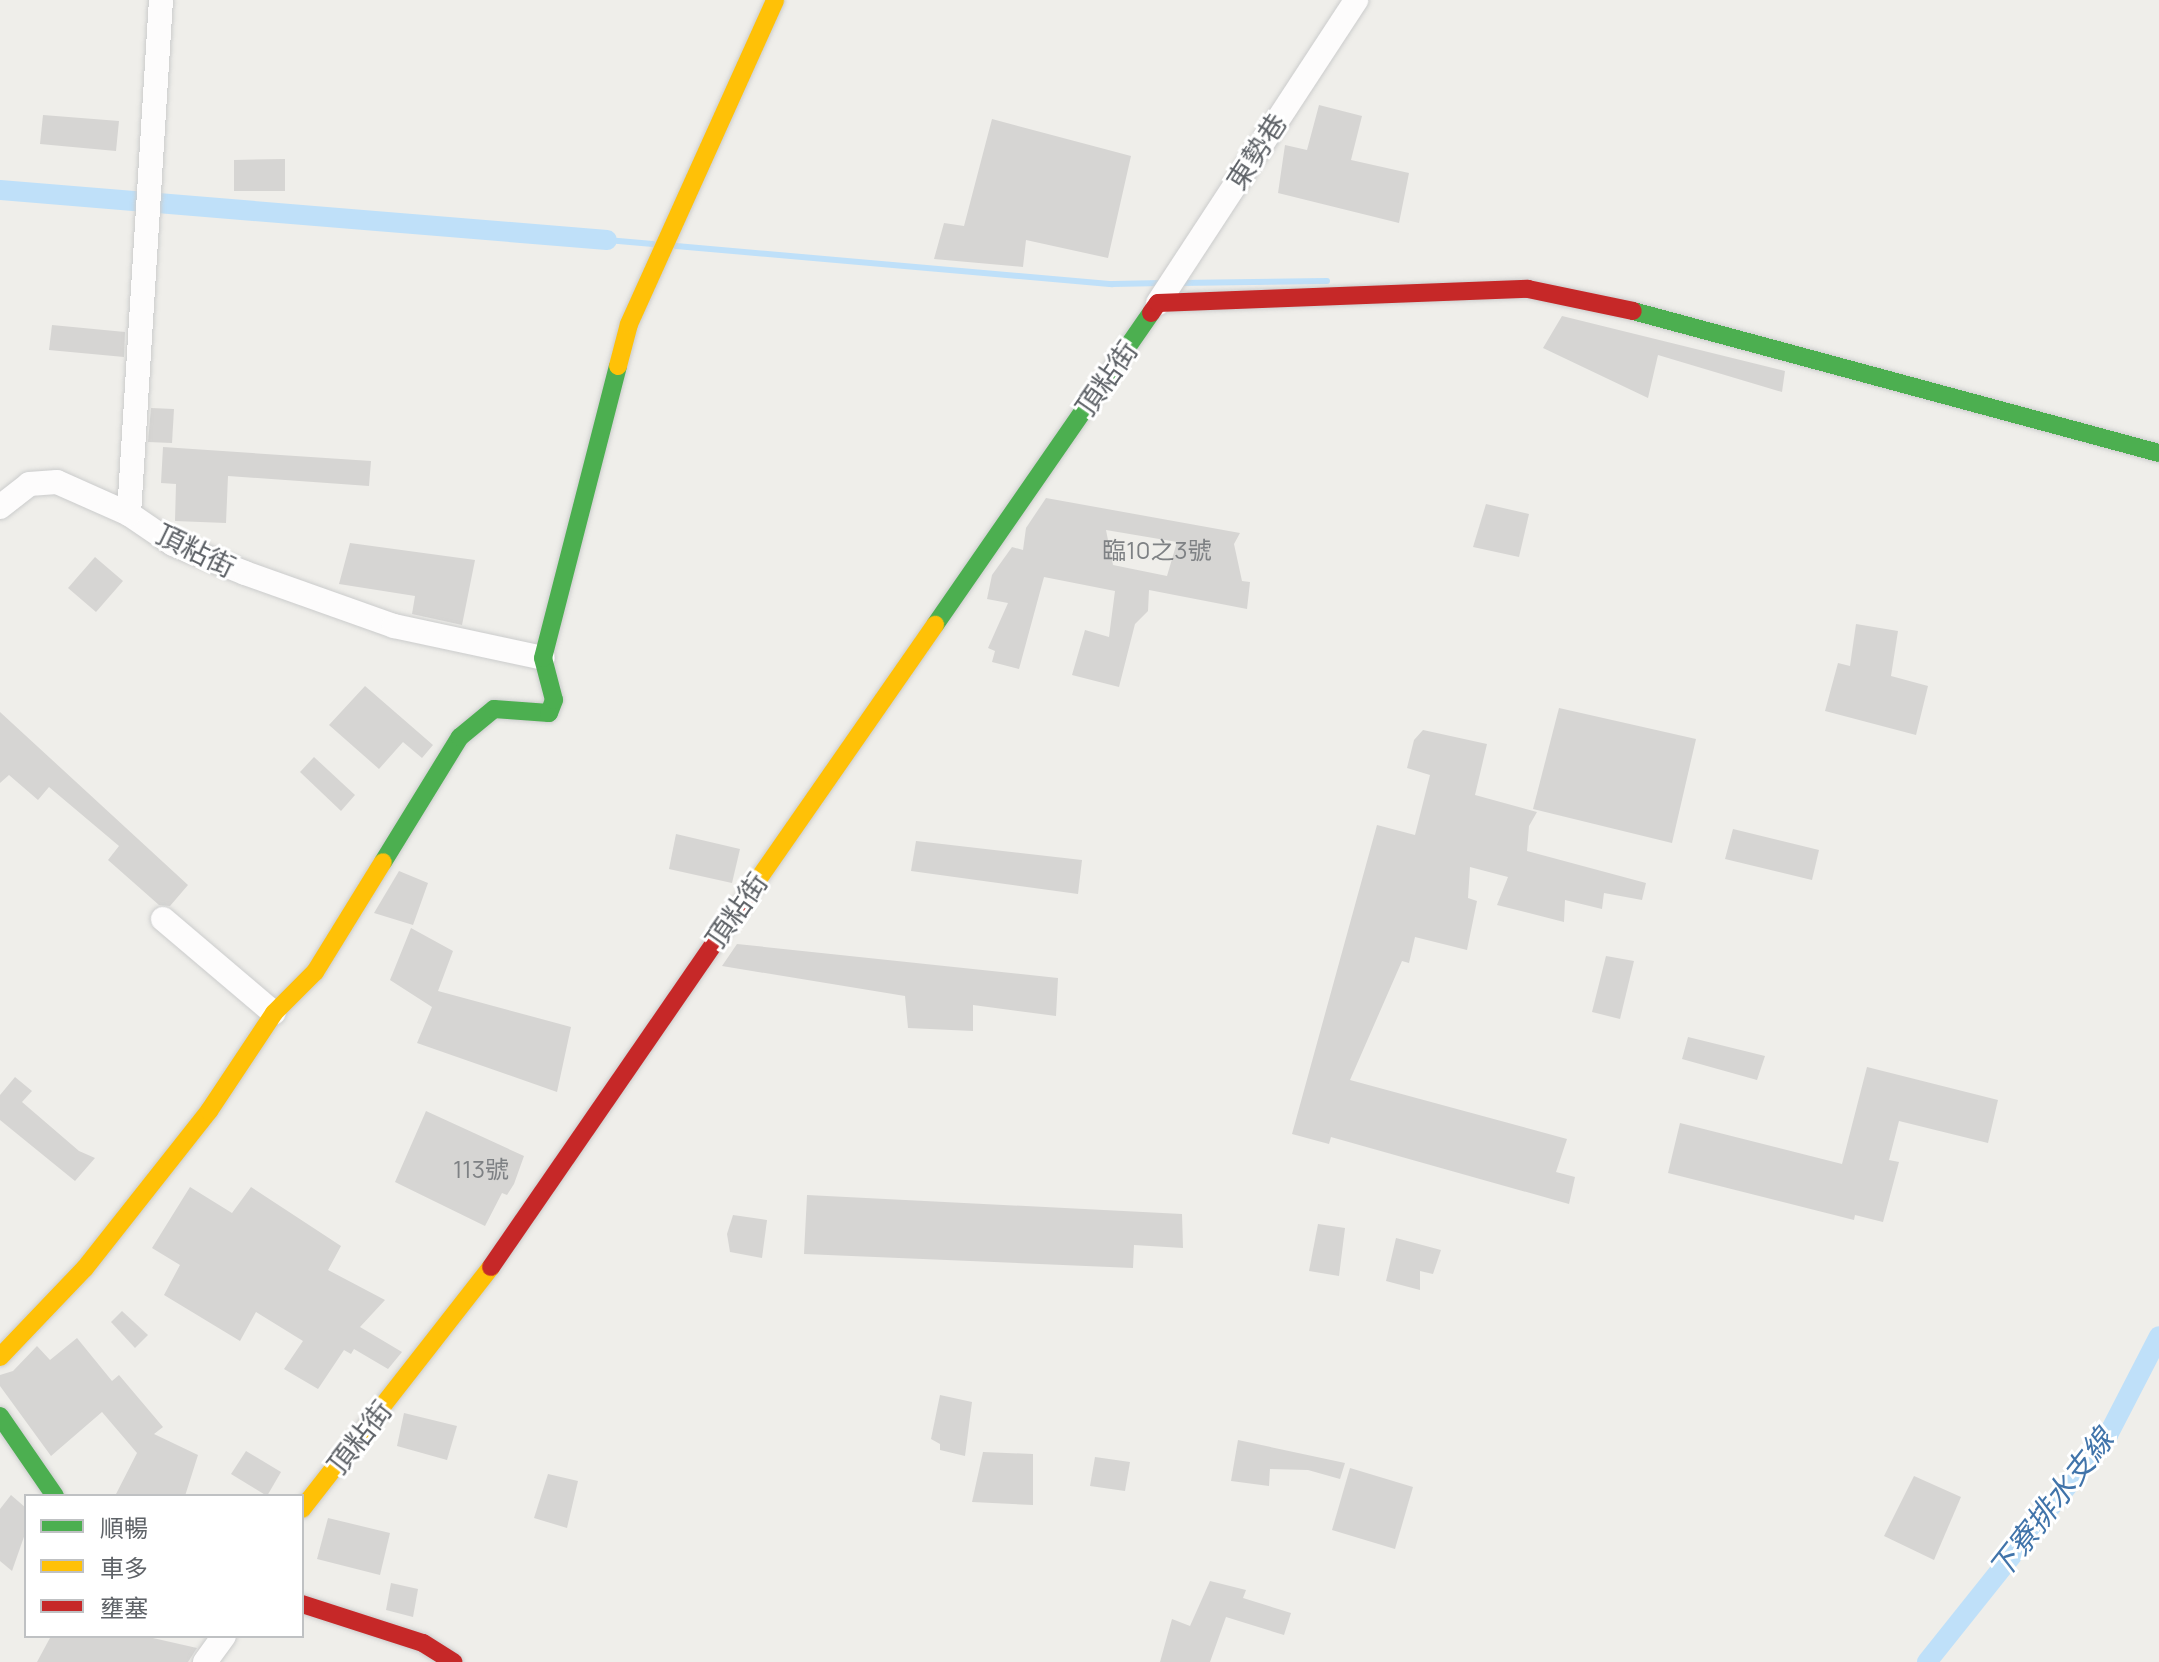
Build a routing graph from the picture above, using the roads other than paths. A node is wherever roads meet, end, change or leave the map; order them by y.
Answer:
1 (161, 0) edge
2 (775, 0) edge
3 (1356, 0) edge
4 (1158, 303) junction
5 (2159, 453) edge
6 (0, 507) edge
7 (129, 514) junction
8 (543, 658) junction
9 (163, 919) dead end
10 (274, 1013) junction
11 (0, 1357) edge
12 (0, 1416) edge
13 (54, 1494) edge
14 (304, 1506) edge
15 (304, 1605) edge
16 (223, 1638) edge
17 (205, 1662) edge
18 (453, 1662) edge

1 - 7 street
2 - 8 street
3 - 4 street, 東勢巷
4 - 5 street
4 - 14 street, 頂粘街
6 - 7 street, 頂粘街
7 - 8 street, 頂粘街
8 - 10 street
9 - 10 street
10 - 11 street
12 - 13 street
15 - 18 street
16 - 17 street

